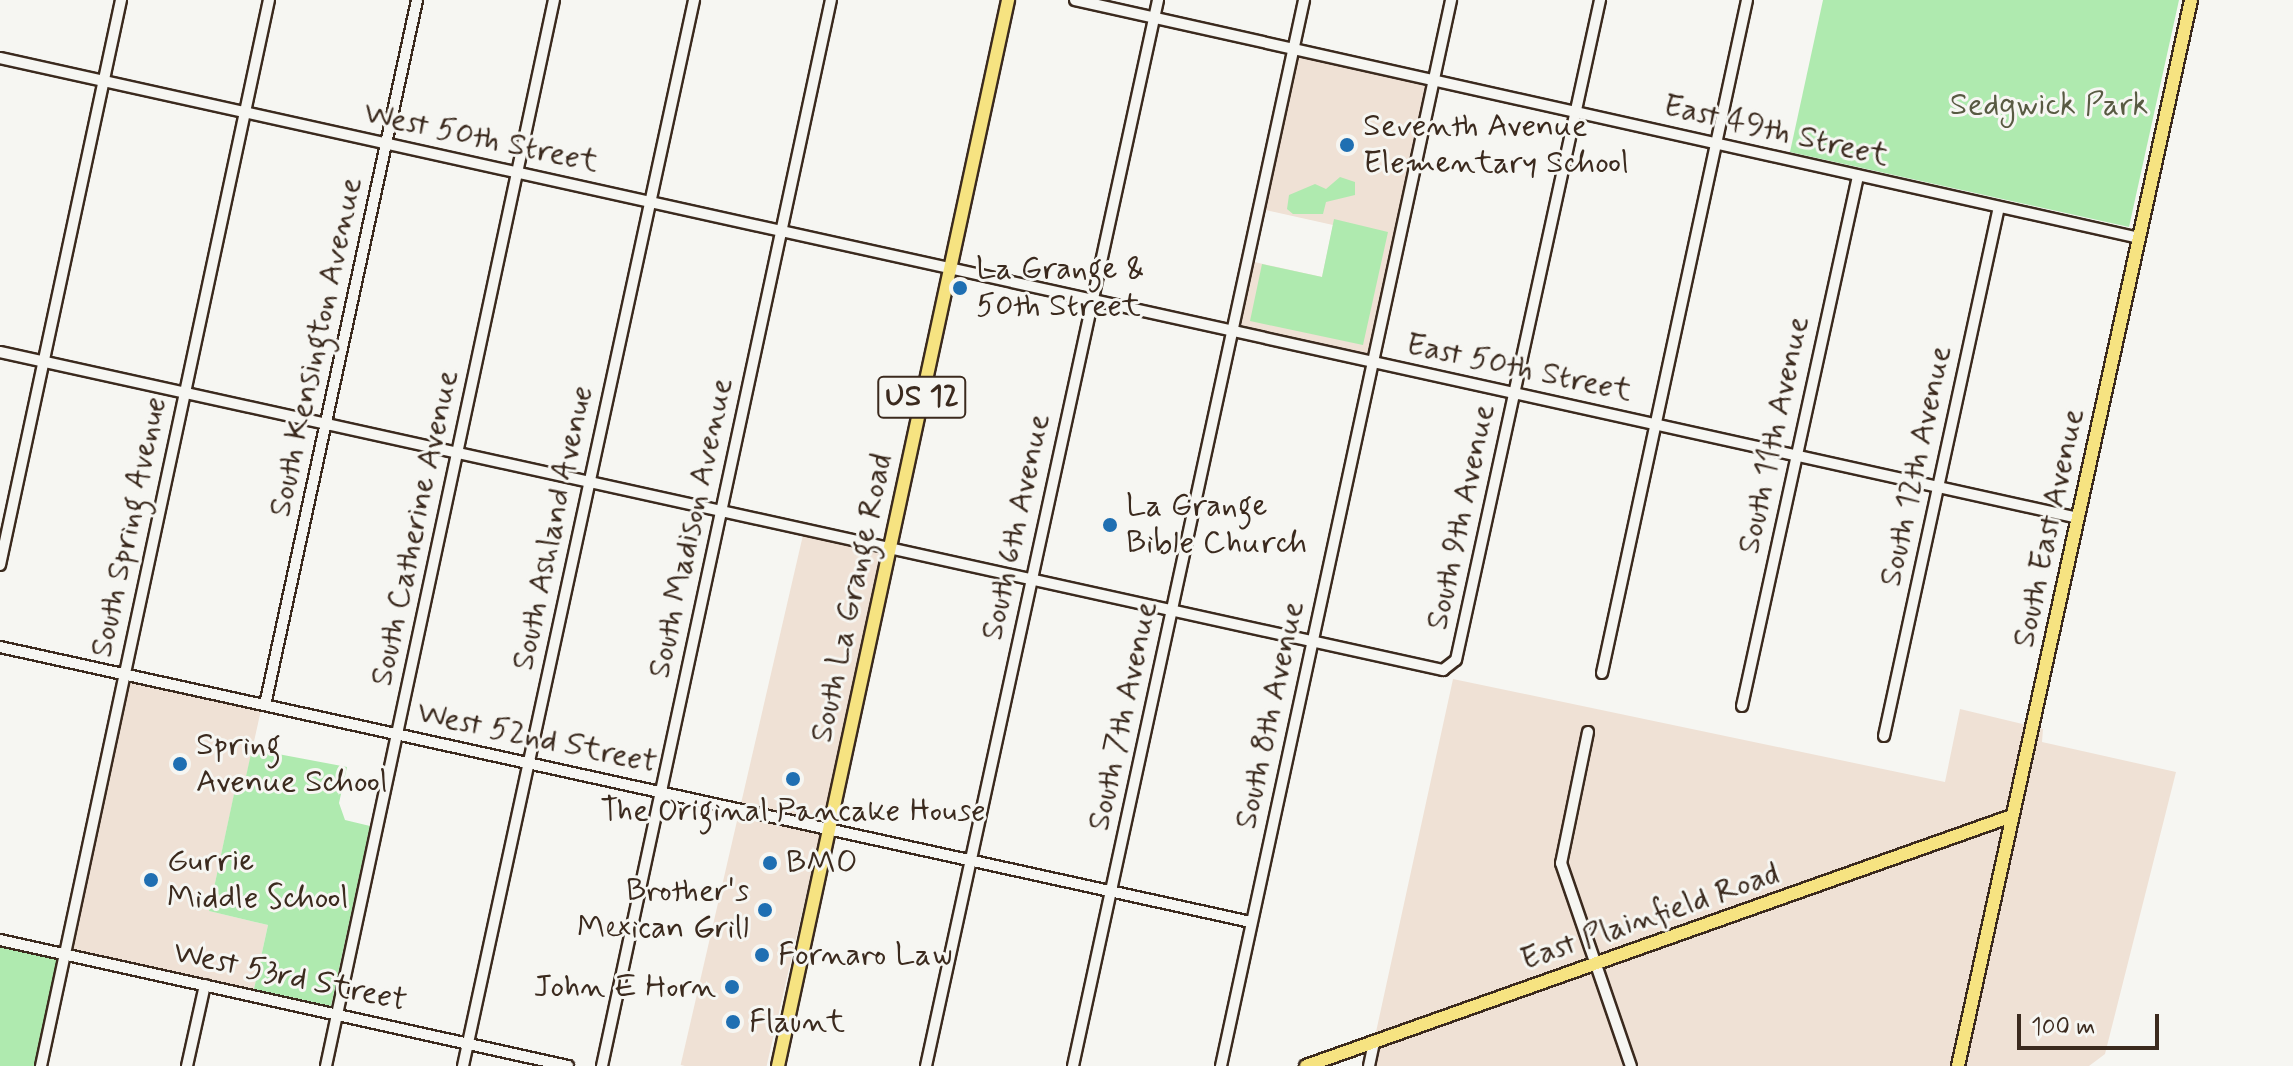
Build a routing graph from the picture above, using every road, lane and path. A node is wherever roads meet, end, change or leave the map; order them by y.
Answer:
1 (121, 0) edge
2 (269, 0) edge
3 (417, 0) edge
4 (554, 0) edge
5 (694, 0) edge
6 (831, 0) edge
7 (1008, 0) edge
8 (1075, 0) edge
9 (1158, 0) edge
10 (1304, 0) edge
11 (1451, 0) edge
12 (1600, 0) edge
13 (1747, 0) edge
14 (2191, 0) edge
15 (1154, 18) junction
16 (1294, 49) junction
17 (0, 58) edge
18 (103, 80) junction
19 (1434, 81) junction
20 (245, 112) junction
21 (1576, 112) junction
22 (386, 144) junction
23 (1717, 144) junction
24 (517, 173) junction
25 (1858, 176) junction
26 (649, 201) junction
27 (1999, 207) junction
28 (781, 231) junction
29 (2139, 238) junction
30 (950, 270) junction
31 (1092, 301) junction
32 (1232, 332) junction
33 (0, 352) edge
34 (44, 362) junction
35 (1373, 363) junction
36 (185, 393) junction
37 (1515, 394) junction
38 (326, 425) junction
39 (1655, 425) junction
40 (457, 453) junction
41 (1795, 456) junction
42 (590, 483) junction
43 (1937, 487) junction
44 (721, 512) junction
45 (2078, 518) junction
46 (889, 549) junction
47 (0, 565) edge
48 (1032, 580) junction
49 (1171, 611) junction
50 (1312, 642) junction
51 (0, 647) edge
52 (1602, 673) dead end
53 (123, 674) junction
54 (265, 705) junction
55 (1742, 706) dead end
56 (1588, 732) dead end
57 (398, 734) junction
58 (1884, 736) dead end
59 (529, 763) junction
60 (662, 792) junction
61 (2012, 816) junction
62 (829, 829) junction
63 (970, 861) junction
64 (1113, 891) junction
65 (1251, 922) junction
66 (0, 940) edge
67 (65, 954) junction
68 (1596, 963) junction
69 (205, 985) junction
70 (338, 1014) junction
71 (1374, 1042) junction
72 (468, 1043) junction
73 (41, 1066) edge
74 (187, 1066) edge
75 (326, 1066) edge
76 (463, 1066) edge
77 (568, 1066) edge
78 (602, 1066) edge
79 (778, 1066) edge
80 (926, 1066) edge
81 (1073, 1066) edge
82 (1221, 1066) edge
83 (1306, 1066) edge
84 (1369, 1066) edge
85 (1631, 1066) edge
86 (1958, 1066) edge

1 - 18 street
2 - 20 street, South Spring Avenue
3 - 22 street, South Kensington Avenue
4 - 24 street, South Catherine Avenue
5 - 26 street, South Ashland Avenue
6 - 28 street, South Madison Avenue
7 - 30 main road, South La Grange Road / US 12
8 - 15 street, East 49th Street
9 - 15 street, South 6th Avenue
10 - 16 street, South 7th Avenue
11 - 19 street, South 8th Avenue
12 - 21 street, South 9th Avenue
13 - 23 street
14 - 29 main road, South East Avenue
15 - 16 street, East 49th Street
15 - 31 street, South 6th Avenue
16 - 19 street, East 49th Street
16 - 32 street, South 7th Avenue
17 - 18 street, West 50th Street
18 - 20 street, West 50th Street
18 - 34 street
19 - 21 street, East 49th Street
19 - 35 street, South 8th Avenue
20 - 22 street, West 50th Street
20 - 36 street, South Spring Avenue
21 - 23 street, East 49th Street
21 - 37 street, South 9th Avenue
22 - 24 street, West 50th Street
22 - 38 street, South Kensington Avenue
23 - 25 street, East 49th Street
23 - 39 street
24 - 26 street, West 50th Street
24 - 40 street, South Catherine Avenue
25 - 27 street, East 49th Street
25 - 41 street, South 11th Avenue
26 - 28 street, West 50th Street
26 - 42 street, South Ashland Avenue
27 - 29 street, East 49th Street
27 - 43 street, South 12th Avenue
28 - 30 street, West 50th Street
28 - 44 street, South Madison Avenue
29 - 45 main road, South East Avenue
30 - 31 street, East 50th Street
30 - 46 main road, South La Grange Road / US 12
31 - 32 street, East 50th Street
31 - 48 street, South 6th Avenue
32 - 35 street, East 50th Street
32 - 49 street, South 7th Avenue
33 - 34 street
34 - 36 street
34 - 47 street
35 - 37 street, East 50th Street
35 - 50 street, South 8th Avenue
36 - 38 street
36 - 53 street, South Spring Avenue
37 - 39 street, East 50th Street
37 - 50 street, South 9th Avenue
38 - 40 street
38 - 54 street, South Kensington Avenue
39 - 41 street, East 50th Street
39 - 52 street
40 - 42 street
40 - 57 street, South Catherine Avenue
41 - 43 street, East 50th Street
41 - 55 street, South 11th Avenue
42 - 44 street
42 - 59 street, South Ashland Avenue
43 - 45 street, East 50th Street
43 - 58 street, South 12th Avenue
44 - 46 street
44 - 60 street, South Madison Avenue
45 - 61 main road, South East Avenue
46 - 48 street
46 - 62 main road, South La Grange Road / US 12
48 - 49 street
48 - 63 street, South 6th Avenue
49 - 50 street
49 - 64 street, South 7th Avenue
50 - 65 street, South 8th Avenue
51 - 53 street, West 52nd Street
53 - 54 street, West 52nd Street
53 - 67 street, South Spring Avenue
54 - 57 street, West 52nd Street
56 - 68 street
57 - 59 street, West 52nd Street
57 - 70 street, South Catherine Avenue
59 - 60 street, West 52nd Street
59 - 72 street, South Ashland Avenue
60 - 62 street, West 52nd Street
60 - 78 street, South Madison Avenue
61 - 68 main road, East Plainfield Road
61 - 86 main road, South East Avenue
62 - 63 street, West 52nd Street
62 - 79 main road, South La Grange Road / US 12
63 - 64 street, West 52nd Street
63 - 80 street, South 6th Avenue
64 - 65 street, West 52nd Street
64 - 81 street, South 7th Avenue
65 - 82 street, South 8th Avenue
66 - 67 street, West 53rd Street
67 - 69 street, West 53rd Street
67 - 73 street, South Spring Avenue
68 - 71 main road, East Plainfield Road
68 - 85 street
69 - 70 street, West 53rd Street
69 - 74 street
70 - 72 street, West 53rd Street
70 - 75 street, South Catherine Avenue
71 - 83 main road, East Plainfield Road
71 - 84 street
72 - 76 street, South Ashland Avenue
72 - 77 street, West 53rd Street

